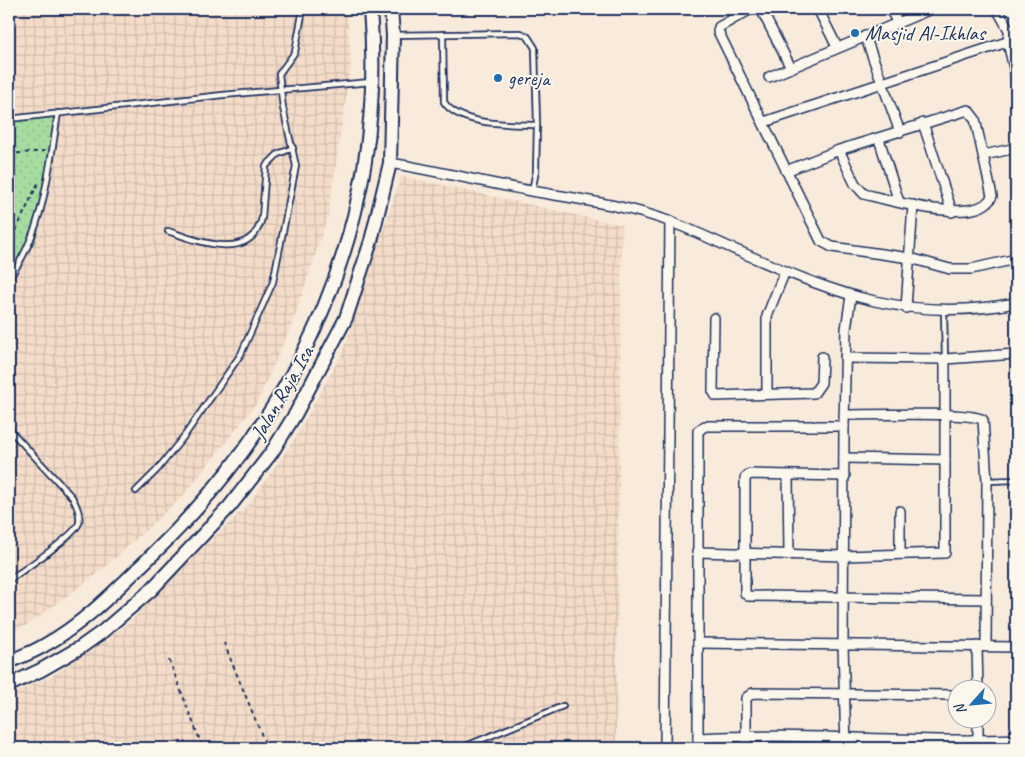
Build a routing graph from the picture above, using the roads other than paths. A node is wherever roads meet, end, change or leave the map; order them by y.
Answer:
1 (303, 9) edge
2 (370, 9) edge
3 (391, 9) edge
4 (751, 9) edge
5 (761, 9) edge
6 (818, 9) edge
7 (890, 9) edge
8 (931, 9) edge
9 (997, 9) edge
10 (898, 23) junction
11 (442, 34) junction
12 (393, 35) junction
13 (865, 36) junction
14 (1013, 39) edge
15 (837, 47) junction
16 (791, 68) junction
17 (1016, 76) edge
18 (769, 77) dead end
19 (882, 81) junction
20 (373, 82) junction
21 (392, 83) junction
22 (280, 90) junction
23 (58, 113) junction
24 (9, 119) edge
25 (764, 122) junction
26 (923, 123) junction
27 (537, 125) junction
28 (900, 132) junction
29 (879, 139) junction
30 (293, 148) junction
31 (1016, 148) edge
32 (839, 150) junction
33 (984, 155) junction
34 (390, 164) junction
35 (786, 171) junction
36 (532, 191) junction
37 (899, 202) junction
38 (913, 205) junction
39 (952, 212) junction
40 (670, 222) junction
41 (168, 232) dead end
42 (910, 258) junction
43 (1016, 259) edge
44 (785, 271) junction
45 (9, 278) edge
46 (851, 296) junction
47 (1016, 303) edge
48 (906, 308) junction
49 (944, 311) junction
50 (714, 318) dead end
51 (1016, 354) edge
52 (822, 357) dead end
53 (845, 358) junction
54 (944, 359) junction
55 (768, 394) junction
56 (844, 415) junction
57 (945, 415) junction
58 (844, 426) junction
59 (9, 429) edge
60 (844, 458) junction
61 (945, 460) junction
62 (788, 476) junction
63 (845, 476) junction
64 (1016, 480) edge
65 (987, 481) junction
66 (136, 491) dead end
67 (900, 511) dead end
68 (698, 552) junction
69 (900, 553) junction
70 (744, 554) junction
71 (789, 555) junction
72 (844, 556) junction
73 (9, 580) edge
74 (843, 597) junction
75 (986, 600) junction
76 (698, 644) junction
77 (843, 645) junction
78 (981, 646) junction
79 (1016, 647) edge
80 (9, 662) edge
81 (979, 680) edge
82 (9, 685) edge
83 (846, 694) junction
84 (948, 694) edge
85 (563, 706) dead end
86 (978, 730) edge
87 (745, 735) junction
88 (846, 737) junction
89 (698, 738) junction
90 (1016, 739) edge
91 (933, 744) edge
92 (978, 744) edge
93 (461, 748) edge
94 (665, 748) edge
95 (698, 748) edge
96 (746, 748) edge
97 (846, 748) edge

1 - 22 lane
2 - 20 main road, Jalan Raja Isa
3 - 12 main road, Jalan Raja Isa
4 - 25 street
5 - 16 street
6 - 15 street
7 - 10 street
8 - 10 street
9 - 14 street
10 - 13 street
11 - 12 lane
11 - 27 lane
11 - 27 lane
12 - 21 main road, Jalan Raja Isa
13 - 15 street
13 - 19 street
14 - 17 street
14 - 19 street
15 - 16 street
16 - 18 street
19 - 25 street
19 - 28 street
20 - 21 main road
20 - 22 lane
20 - 80 main road, Jalan Raja Isa
21 - 34 main road, Jalan Raja Isa
22 - 23 lane
22 - 30 lane
23 - 24 lane
23 - 45 lane
25 - 35 street
26 - 28 street
26 - 33 street
26 - 39 street
27 - 36 lane
28 - 29 street
29 - 32 street
29 - 37 street
30 - 41 lane
30 - 66 lane
31 - 33 street
32 - 35 street
32 - 37 street
33 - 39 street
34 - 36 street
34 - 82 main road, Jalan Raja Isa
35 - 42 street
36 - 40 street
37 - 38 street
38 - 39 street
38 - 42 street
40 - 44 street
40 - 94 street
42 - 43 street
42 - 48 street
44 - 46 street
44 - 55 street
46 - 48 street
46 - 53 street
47 - 49 street
48 - 49 street
49 - 54 lane
50 - 55 street
51 - 54 street
52 - 55 street
53 - 54 street
53 - 56 street
54 - 57 street
56 - 57 street
56 - 58 street
57 - 61 street
57 - 65 street
58 - 60 street
58 - 68 street
59 - 73 lane
60 - 61 street
60 - 63 street
61 - 69 street
62 - 63 street
62 - 70 street
62 - 71 street
63 - 72 street
64 - 65 lane
65 - 75 street
67 - 69 street
68 - 70 street
68 - 76 street
69 - 72 street
70 - 71 street
70 - 74 street
71 - 72 street
72 - 74 street
74 - 75 street
74 - 77 street
75 - 78 street
76 - 77 street
76 - 89 street
77 - 78 street
77 - 83 street
78 - 79 street
78 - 81 street
83 - 84 street
83 - 87 street
83 - 88 street
85 - 93 lane
86 - 92 street
87 - 88 street
87 - 89 street
87 - 96 street
88 - 91 street
88 - 97 street
89 - 95 street
90 - 92 street
91 - 92 street

